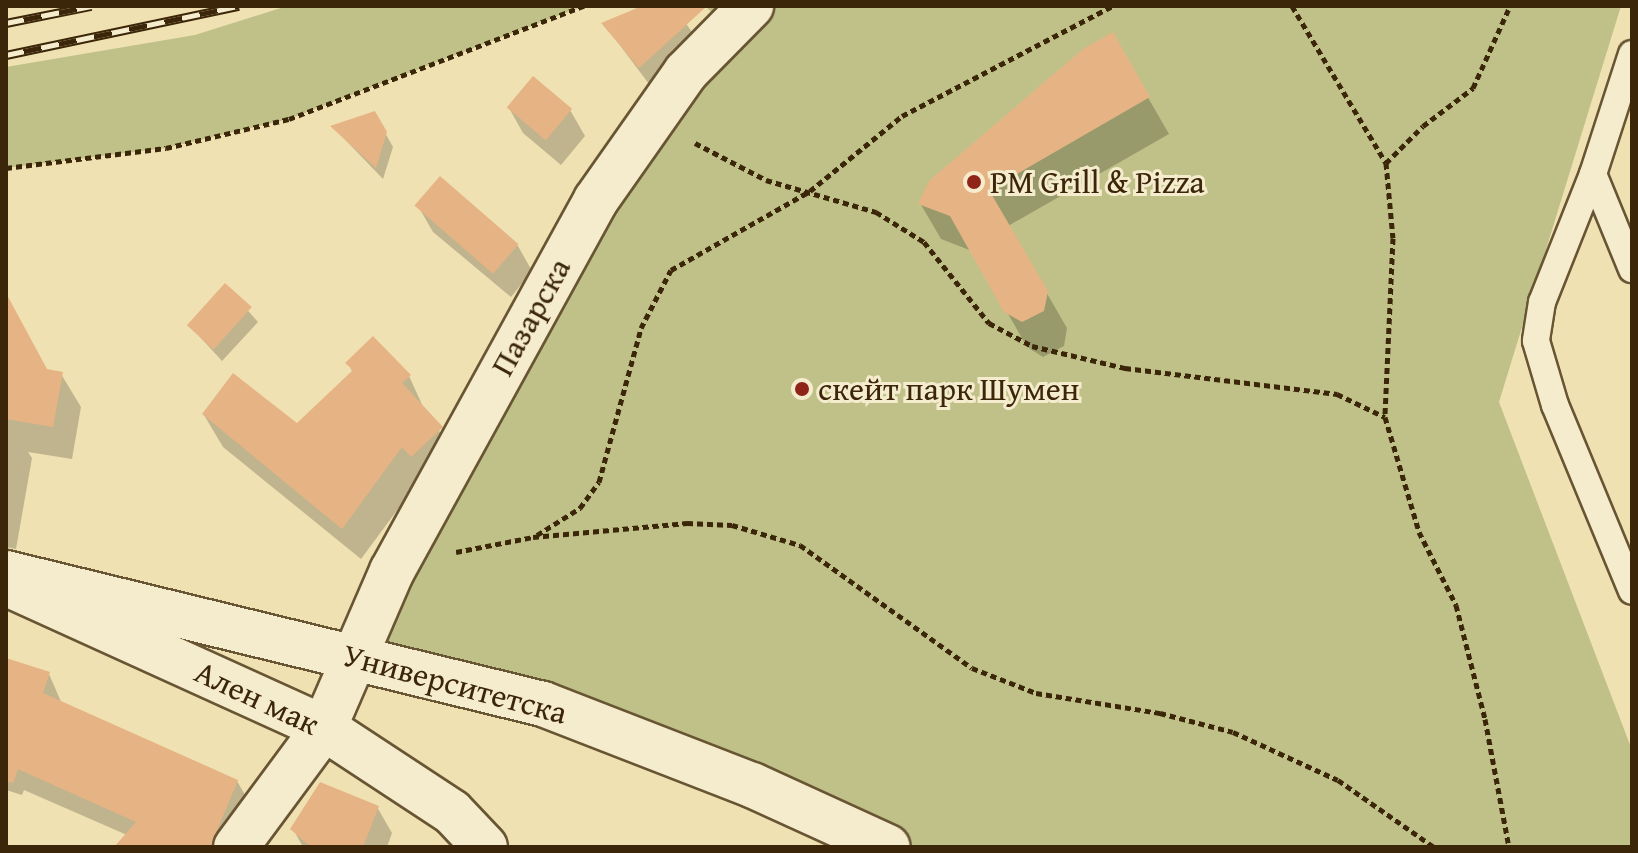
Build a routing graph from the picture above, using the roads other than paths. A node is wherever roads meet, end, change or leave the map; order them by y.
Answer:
1 (751, 6) edge
2 (1632, 54) edge
3 (1593, 174) junction
4 (1632, 269) edge
5 (6, 573) edge
6 (6, 584) edge
7 (1632, 591) edge
8 (353, 656) junction
9 (324, 728) junction
10 (236, 847) edge
11 (485, 847) edge
12 (888, 847) edge

1 - 8 street, Пазарска
2 - 3 lane
3 - 4 lane
3 - 7 lane
5 - 8 street, Университетска
6 - 9 street, Ален мак
8 - 9 street, Пазарска
8 - 12 street, Университетска
9 - 10 street, Пазарска
9 - 11 street, Ален мак

